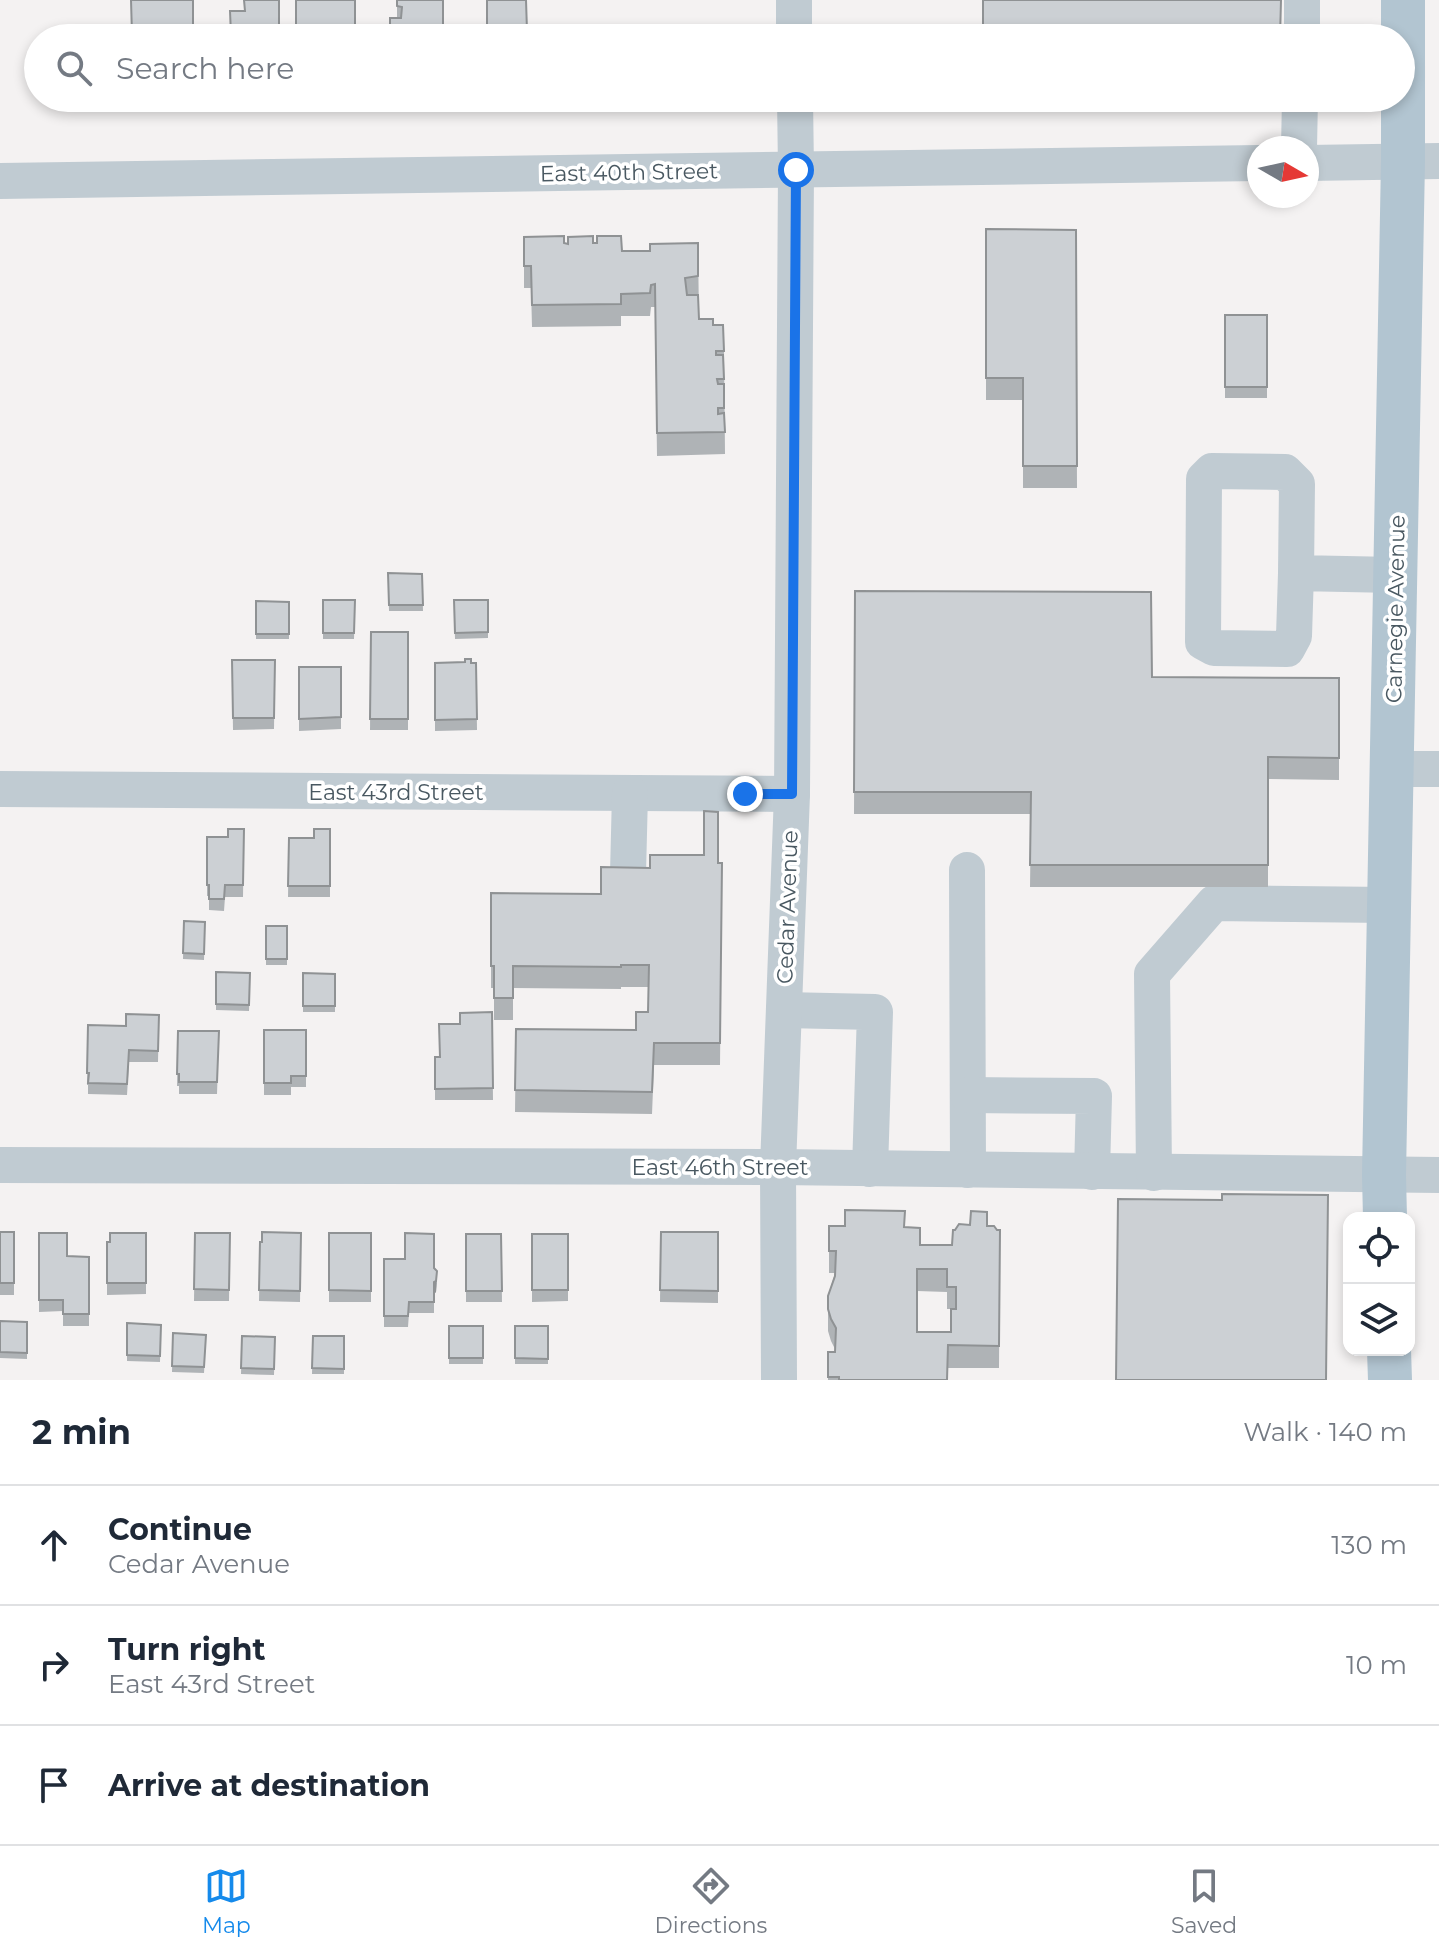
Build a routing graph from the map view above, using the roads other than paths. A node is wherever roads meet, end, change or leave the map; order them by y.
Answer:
1 (794, 0) edge
2 (1302, 0) edge
3 (1403, 0) edge
4 (794, 24) edge
5 (1302, 24) edge
6 (1406, 24) edge
7 (1415, 107) edge
8 (795, 112) edge
9 (1300, 112) edge
10 (1299, 136) edge
11 (1421, 161) edge
12 (1247, 163) edge
13 (1319, 163) edge
14 (796, 170) junction
15 (0, 181) edge
16 (1296, 573) junction
17 (1395, 575) junction
18 (1392, 769) junction
19 (1439, 769) edge
20 (0, 789) edge
21 (630, 793) junction
22 (792, 794) junction
23 (967, 870) dead end
24 (628, 874) edge
25 (1389, 905) junction
26 (784, 1010) junction
27 (968, 1095) junction
28 (0, 1165) edge
29 (778, 1167) junction
30 (870, 1169) junction
31 (968, 1170) junction
32 (1092, 1172) junction
33 (1154, 1173) junction
34 (1384, 1175) junction
35 (1439, 1175) edge
36 (1385, 1212) edge
37 (1389, 1356) edge
38 (779, 1380) edge
39 (1390, 1380) edge

1 - 4 street
2 - 5 street
3 - 6 main road, Carnegie Avenue
7 - 11 main road, Carnegie Avenue
8 - 14 street, Cedar Avenue
9 - 10 street
11 - 13 street
11 - 17 main road, Carnegie Avenue
12 - 14 street, East 40th Street
14 - 15 street, East 40th Street
14 - 22 street, Cedar Avenue
16 - 16 street
16 - 17 street
17 - 18 main road, Carnegie Avenue
18 - 19 street
18 - 25 main road, Carnegie Avenue
20 - 21 street, East 43rd Street
21 - 22 street, East 43rd Street
21 - 24 street
22 - 26 street, Cedar Avenue
23 - 27 street
25 - 33 street
25 - 34 main road, Carnegie Avenue
26 - 29 street, Cedar Avenue
26 - 30 street
27 - 31 street
27 - 32 street
28 - 29 street, East 46th Street
29 - 30 street, East 46th Street
29 - 38 street, Cedar Avenue
30 - 31 street, East 46th Street
31 - 32 street, East 46th Street
32 - 33 street, East 46th Street
33 - 34 street, East 46th Street
34 - 35 street, East 46th Street
34 - 36 main road, Carnegie Avenue
37 - 39 main road

